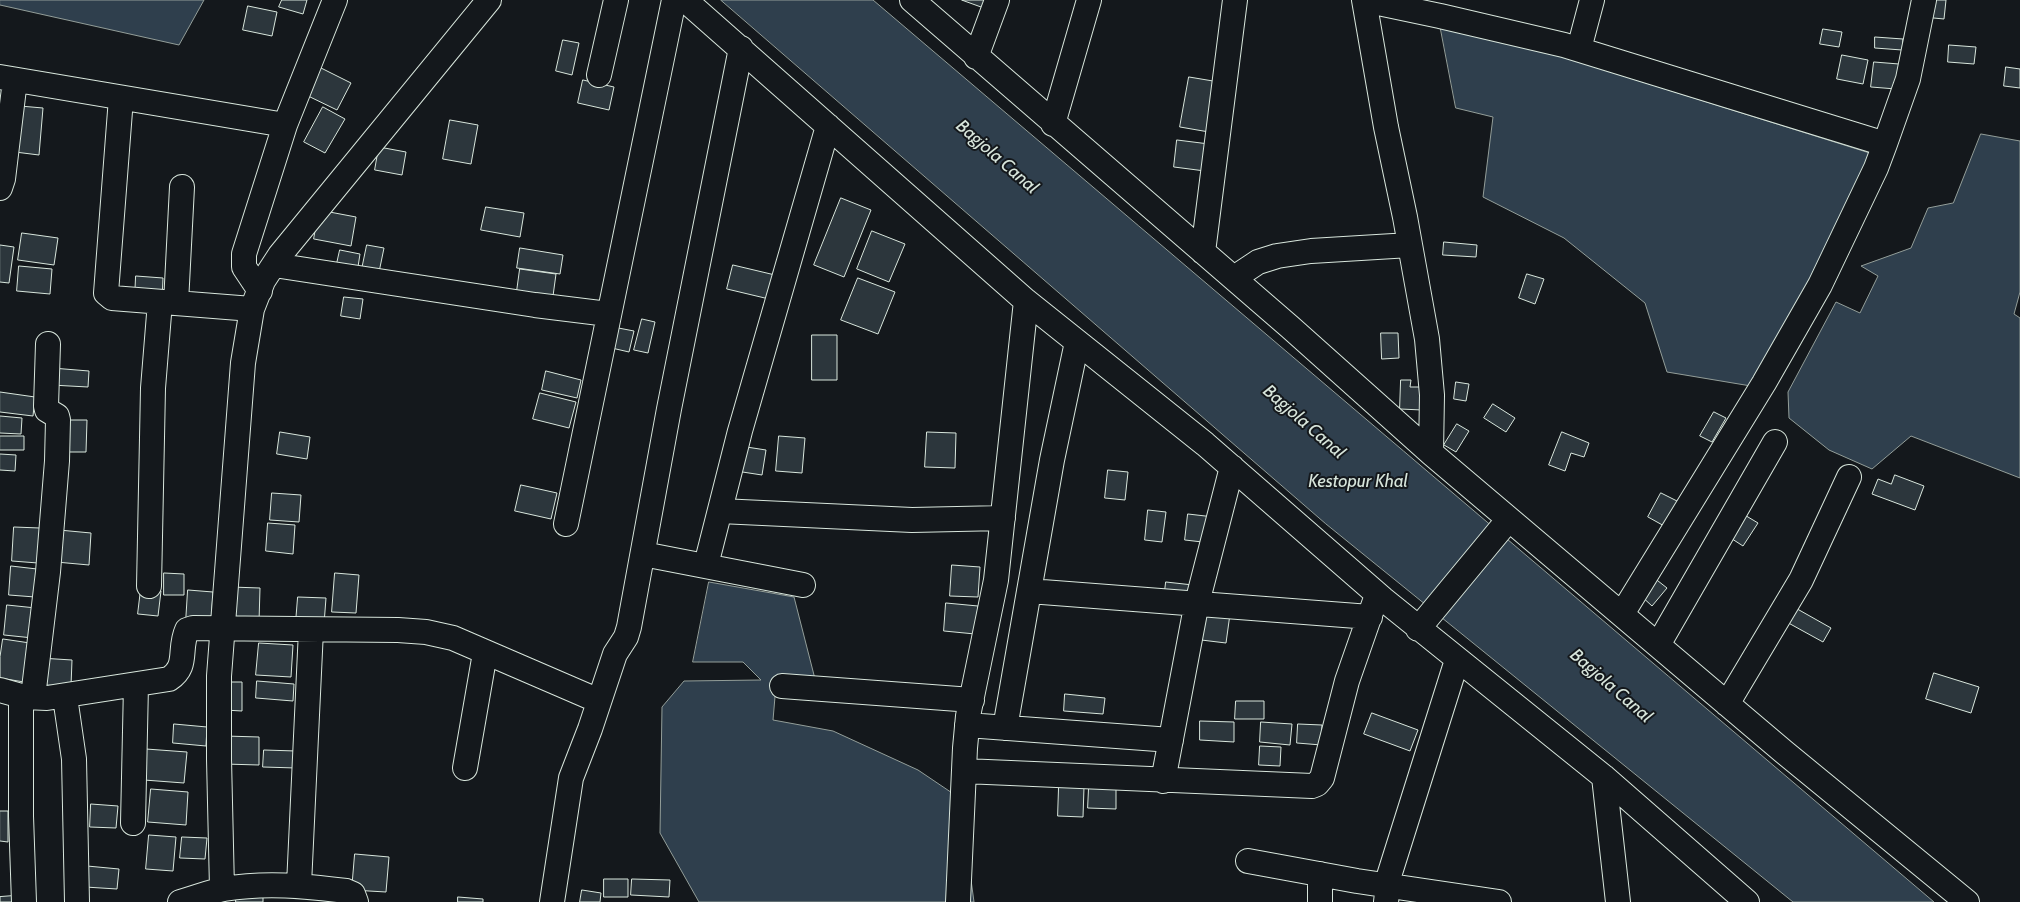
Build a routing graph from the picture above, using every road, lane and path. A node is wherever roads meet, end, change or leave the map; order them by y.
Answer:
1 (335, 0) edge
2 (489, 0) edge
3 (616, 0) edge
4 (674, 0) edge
5 (685, 0) edge
6 (912, 0) edge
7 (997, 0) edge
8 (1089, 0) edge
9 (1235, 0) edge
10 (1364, 0) edge
11 (1592, 0) edge
12 (1924, 0) edge
13 (741, 48) junction
14 (1579, 49) junction
15 (976, 57) junction
16 (599, 75) dead end
17 (8, 78) edge
18 (122, 98) junction
19 (1053, 124) junction
20 (285, 125) junction
21 (828, 126) junction
22 (1885, 144) junction
23 (182, 187) dead end
24 (0, 188) edge
25 (1410, 245) junction
26 (1203, 252) junction
27 (274, 265) junction
28 (1234, 278) junction
29 (256, 300) junction
30 (1026, 301) junction
31 (168, 302) junction
32 (608, 314) junction
33 (1077, 342) junction
34 (48, 344) dead end
35 (1775, 442) dead end
36 (1431, 453) junction
37 (1232, 468) junction
38 (1849, 477) dead end
39 (720, 511) junction
40 (1003, 518) junction
41 (1509, 519) junction
42 (566, 524) dead end
43 (643, 554) junction
44 (706, 565) junction
45 (803, 584) dead end
46 (149, 586) dead end
47 (1029, 591) junction
48 (1378, 594) junction
49 (1197, 604) junction
50 (1622, 614) junction
51 (1370, 617) junction
52 (222, 629) junction
53 (1418, 629) junction
54 (311, 630) junction
55 (1658, 645) junction
56 (485, 652) junction
57 (1457, 660) junction
58 (136, 685) junction
59 (782, 686) dead end
60 (18, 694) edge
61 (65, 697) junction
62 (972, 700) junction
63 (599, 701) junction
64 (1727, 704) junction
65 (967, 725) junction
66 (1005, 728) junction
67 (1171, 740) junction
68 (465, 768) dead end
69 (964, 771) junction
70 (1604, 777) junction
71 (1163, 781) junction
72 (133, 823) dead end
73 (1248, 861) dead end
74 (1320, 874) junction
75 (299, 885) junction
76 (222, 889) junction
77 (1387, 893) edge
78 (1737, 898) edge
79 (24, 902) edge
80 (77, 902) edge
81 (180, 902) edge
82 (356, 902) edge
83 (552, 902) edge
84 (958, 902) edge
85 (1320, 902) edge
86 (1499, 902) edge
87 (1618, 902) edge
88 (1967, 902) edge

1 - 20 street
2 - 27 street
3 - 16 street
4 - 32 street
5 - 13 street
6 - 15 street
7 - 15 street
8 - 19 street
9 - 26 street
10 - 14 street
10 - 25 street
11 - 14 street
12 - 22 street
13 - 21 street
13 - 43 street
14 - 22 street
15 - 19 street
17 - 18 street
17 - 24 street
18 - 20 street
18 - 31 street
19 - 26 street
20 - 29 street
21 - 30 street
21 - 39 street
22 - 50 street
23 - 31 street
25 - 28 street
25 - 36 street
26 - 28 street
27 - 29 street
27 - 32 street
28 - 36 street
29 - 31 street
29 - 52 street
30 - 33 street
30 - 40 street
31 - 46 street
32 - 42 street
33 - 37 street
33 - 47 street
34 - 60 street
35 - 55 street
36 - 41 street
37 - 48 street
37 - 49 street
38 - 64 street
39 - 40 street
39 - 44 street
40 - 62 street
41 - 50 street
41 - 53 street
43 - 44 street
43 - 63 street
44 - 45 street
47 - 49 street
47 - 66 street
48 - 51 street
48 - 53 street
49 - 51 street
49 - 67 street
50 - 55 street
51 - 71 street
52 - 54 street
52 - 58 street
52 - 76 street
53 - 57 street
54 - 56 street
54 - 75 street
55 - 64 street
56 - 63 street
56 - 68 street
57 - 70 street
57 - 77 street
58 - 61 street
58 - 72 street
59 - 62 street
60 - 61 street
60 - 79 street
61 - 80 street
62 - 65 street
63 - 83 street
64 - 88 street
65 - 66 street
65 - 69 street
66 - 67 street
67 - 71 street
69 - 71 street
69 - 84 street
70 - 78 street
70 - 87 street
73 - 74 street
74 - 77 street
74 - 85 street
75 - 76 street
75 - 82 street
76 - 81 street
77 - 86 street

